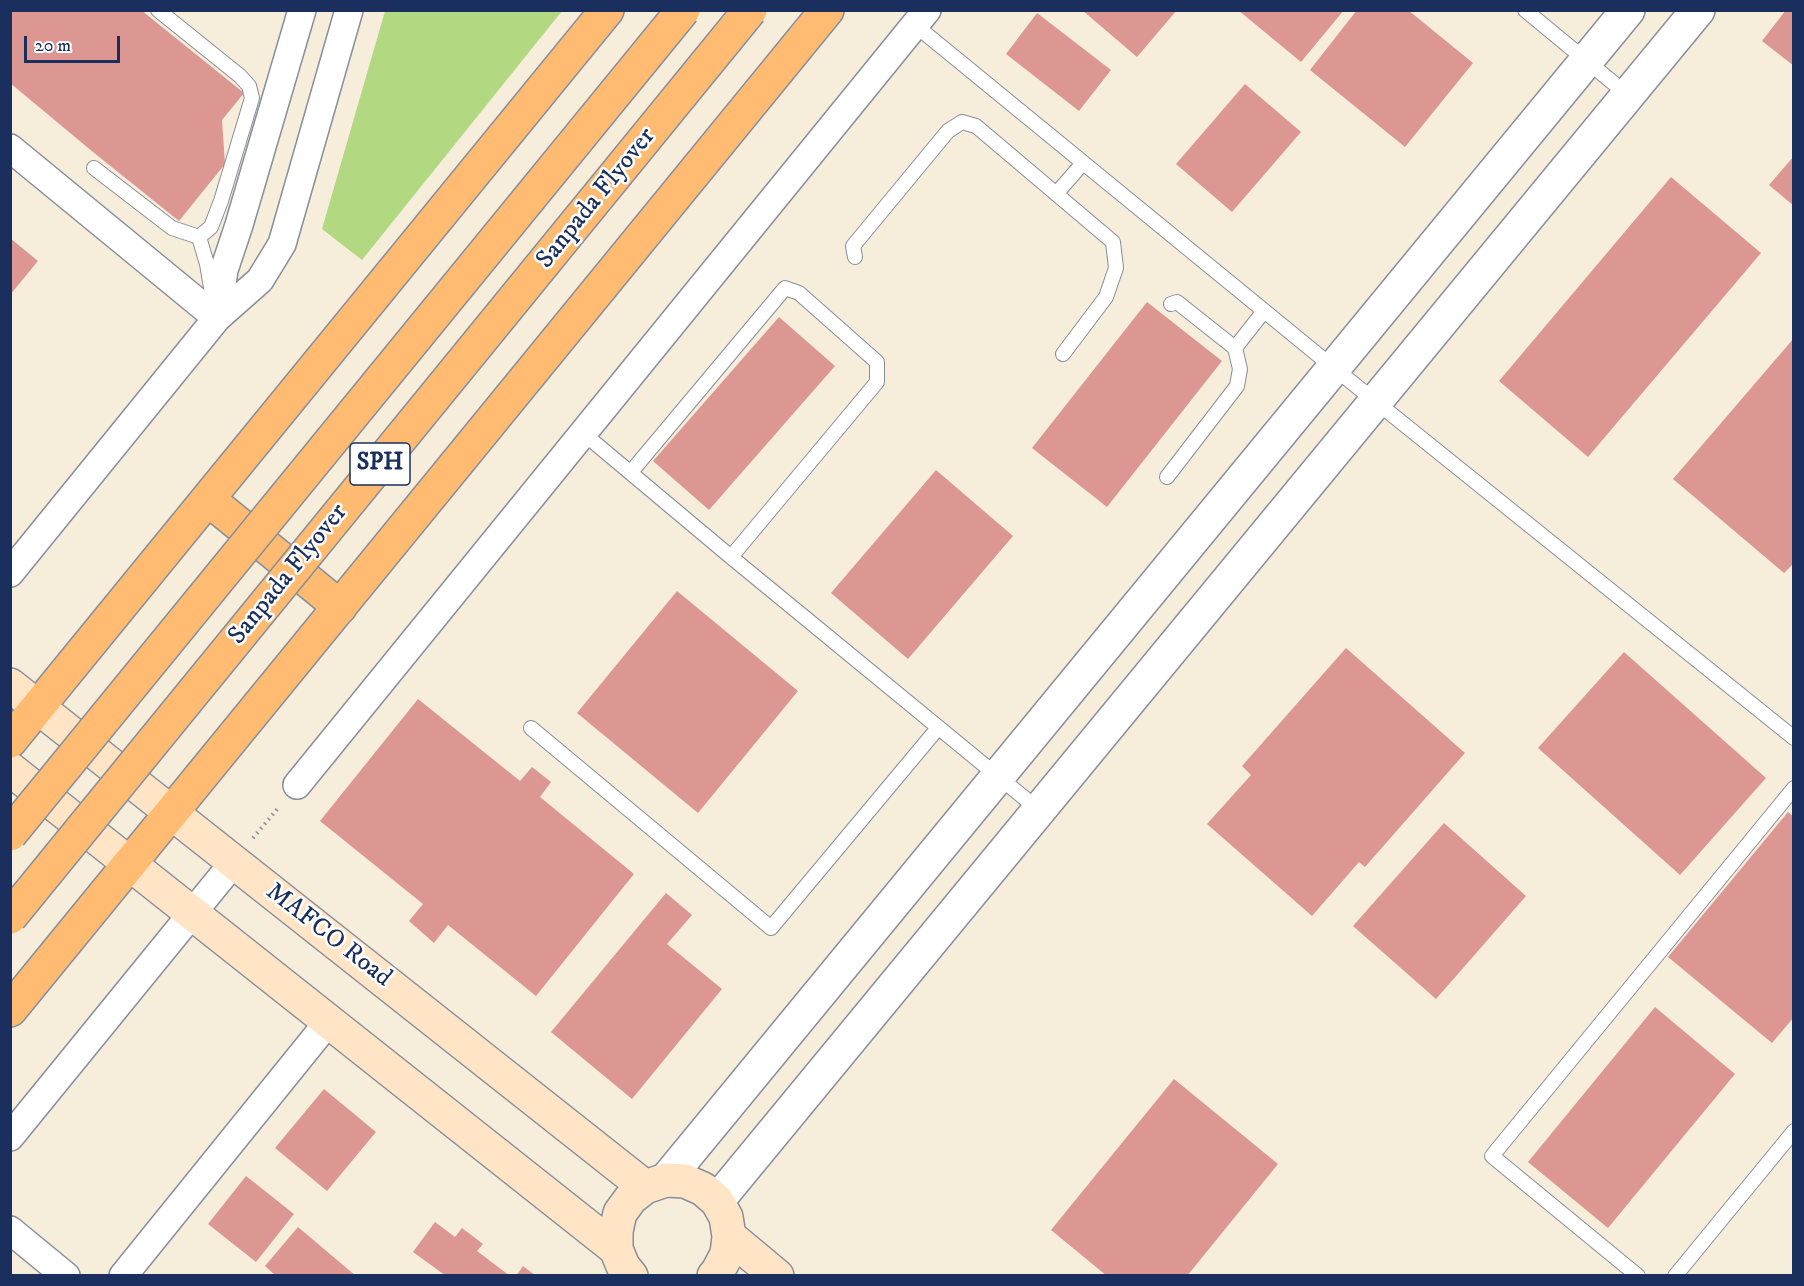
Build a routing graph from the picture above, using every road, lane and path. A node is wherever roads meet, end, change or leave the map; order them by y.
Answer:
1 (158, 10) edge
2 (302, 10) edge
3 (349, 10) edge
4 (607, 10) edge
5 (683, 10) edge
6 (750, 10) edge
7 (827, 10) edge
8 (1525, 10) edge
9 (1628, 10) edge
10 (1698, 10) edge
11 (921, 18) edge
12 (1586, 62) junction
13 (1628, 95) junction
14 (10, 148) edge
15 (1083, 163) junction
16 (94, 168) dead end
17 (1056, 194) junction
18 (199, 237) junction
19 (855, 257) dead end
20 (1171, 304) dead end
21 (1264, 311) junction
22 (217, 318) junction
23 (1235, 348) junction
24 (1063, 354) dead end
25 (1334, 368) junction
26 (1375, 402) junction
27 (583, 433) junction
28 (631, 472) junction
29 (1167, 477) dead end
30 (208, 499) junction
31 (731, 557) junction
32 (10, 573) edge
33 (340, 607) junction
34 (10, 685) edge
35 (38, 707) junction
36 (531, 728) dead end
37 (938, 728) junction
38 (1794, 738) edge
39 (10, 741) edge
40 (10, 769) edge
41 (998, 777) junction
42 (297, 785) joint
43 (1794, 788) edge
44 (1039, 810) junction
45 (172, 813) junction
46 (10, 834) edge
47 (234, 862) junction
48 (130, 864) junction
49 (193, 913) junction
50 (10, 917) edge
51 (10, 1010) edge
52 (329, 1021) junction
53 (1794, 1131) edge
54 (10, 1137) edge
55 (656, 1184) junction
56 (717, 1201) junction
57 (10, 1230) edge
58 (729, 1236) junction
59 (623, 1262) edge
60 (66, 1275) edge
61 (123, 1275) edge
62 (714, 1275) edge
63 (777, 1275) edge
64 (1638, 1275) edge
65 (1675, 1275) edge

1 - 18 lane
2 - 22 street
3 - 22 street
4 - 30 highway
5 - 46 highway, Sanpada Flyover / SPH, bridge
6 - 50 highway, Sanpada Flyover / SPH, bridge
7 - 33 highway
8 - 12 lane
9 - 12 street
10 - 13 street
11 - 15 lane
11 - 27 street
12 - 13 lane
12 - 25 street
13 - 26 street
14 - 22 street
15 - 17 lane
15 - 21 lane
16 - 18 lane
17 - 19 lane
17 - 24 lane
18 - 22 lane
20 - 23 lane
21 - 23 lane
21 - 25 lane
22 - 32 street
23 - 29 lane
25 - 26 lane
25 - 41 street
26 - 38 lane
26 - 44 street
27 - 28 lane
27 - 42 street
28 - 31 lane
28 - 31 lane
30 - 33 highway
30 - 35 highway
31 - 37 lane
33 - 45 highway
34 - 35 main road, MAFCO Road
35 - 39 highway
35 - 45 main road, MAFCO Road
36 - 37 lane
37 - 41 lane
40 - 48 main road
41 - 44 lane
41 - 55 street
42 - 47 path
43 - 64 lane
44 - 56 street
45 - 47 main road, MAFCO Road
45 - 48 highway
47 - 49 street
47 - 55 main road, MAFCO Road
48 - 49 main road
48 - 51 highway
49 - 52 main road
49 - 54 street
52 - 59 main road
52 - 61 street
53 - 65 lane
55 - 56 main road
55 - 59 main road
56 - 58 main road
57 - 60 street
58 - 62 main road
58 - 63 main road

